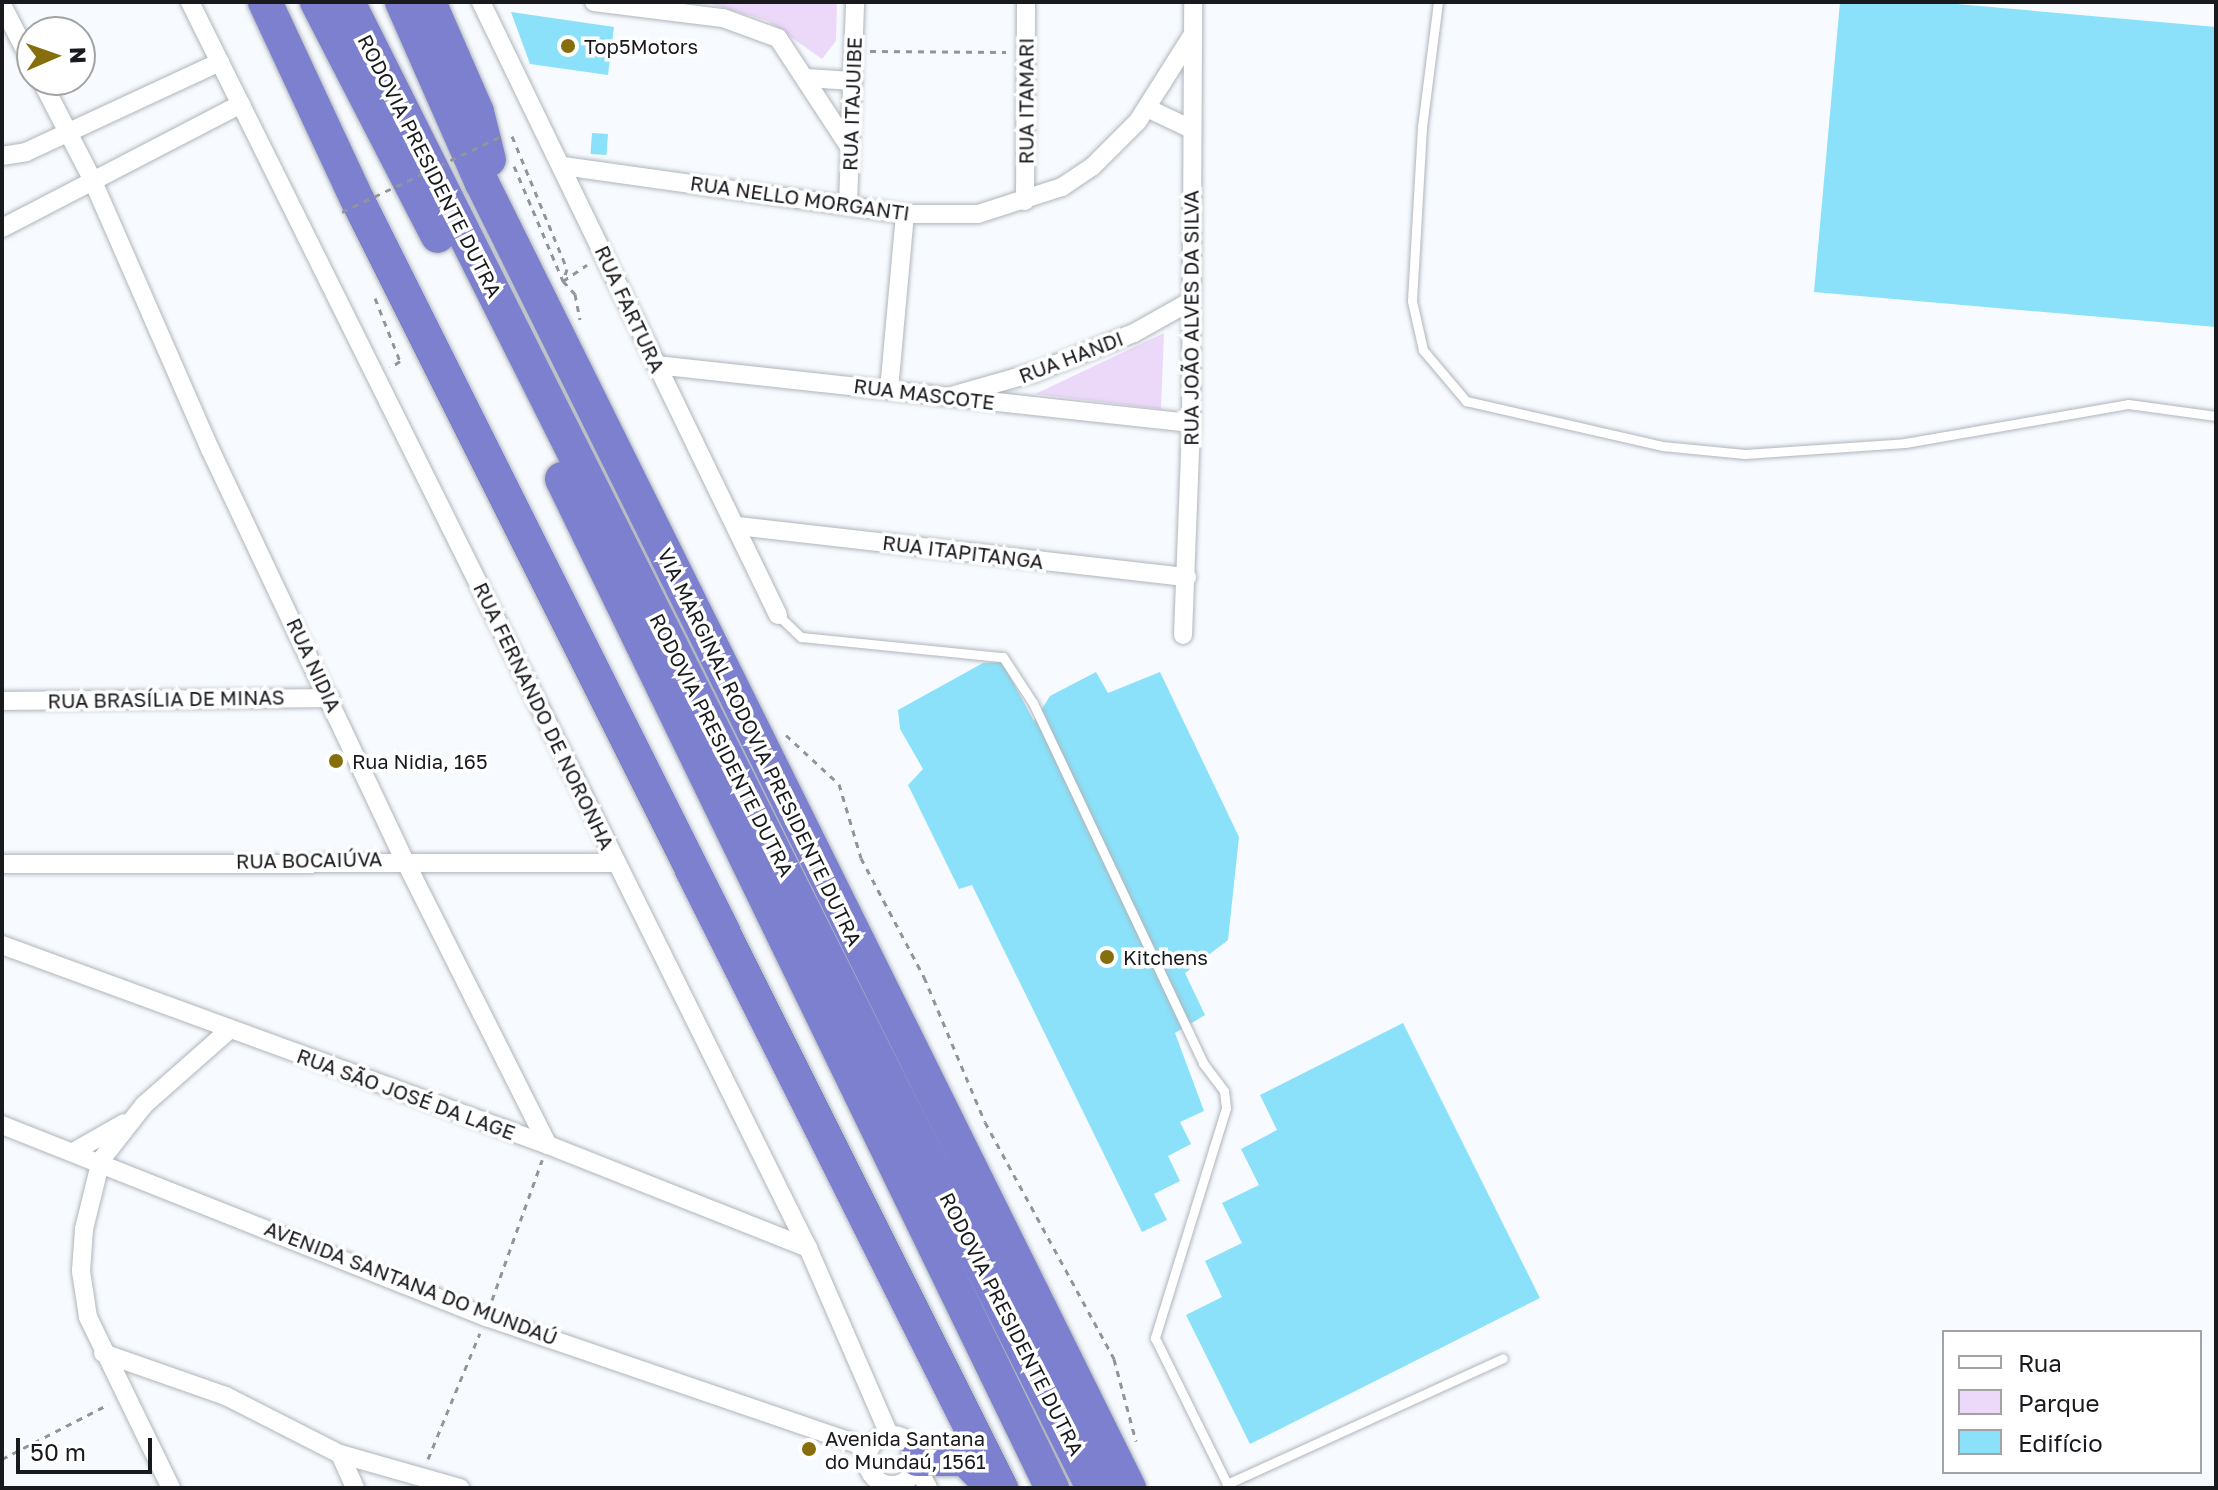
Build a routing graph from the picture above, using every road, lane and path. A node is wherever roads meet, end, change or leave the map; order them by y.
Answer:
1 (190, 2) edge
2 (265, 2) edge
3 (317, 2) edge
4 (348, 2) edge
5 (402, 2) edge
6 (429, 2) edge
7 (481, 2) edge
8 (594, 2) edge
9 (855, 2) edge
10 (1026, 2) edge
11 (1193, 2) edge
12 (1438, 2) edge
13 (2, 5) edge
14 (684, 8) edge
15 (16, 32) edge
16 (1193, 34) junction
17 (854, 51) junction
18 (1026, 53) junction
19 (220, 62) junction
20 (806, 78) junction
21 (853, 81) junction
22 (49, 96) edge
23 (241, 104) junction
24 (1147, 108) junction
25 (508, 127) dead end
26 (1191, 129) junction
27 (68, 133) junction
28 (850, 148) junction
29 (507, 150) dead end
30 (2, 156) edge
31 (513, 165) dead end
32 (563, 166) junction
33 (92, 179) junction
34 (1025, 201) junction
35 (848, 205) junction
36 (350, 206) junction
37 (905, 214) junction
38 (2, 228) edge
39 (507, 234) junction
40 (604, 254) junction
41 (563, 281) junction
42 (1191, 301) junction
43 (581, 323) dead end
44 (656, 365) junction
45 (889, 390) junction
46 (945, 397) junction
47 (2216, 416) edge
48 (1191, 423) junction
49 (738, 526) junction
50 (1187, 577) junction
51 (778, 615) joint
52 (1183, 635) dead end
53 (330, 698) junction
54 (2, 701) edge
55 (778, 727) dead end
56 (404, 859) junction
57 (617, 863) junction
58 (2, 864) edge
59 (2, 945) edge
60 (229, 1030) junction
61 (130, 1120) junction
62 (2, 1125) edge
63 (548, 1145) junction
64 (75, 1151) junction
65 (101, 1160) junction
66 (808, 1248) junction
67 (1022, 1346) junction
68 (103, 1353) junction
69 (1503, 1358) dead end
70 (1057, 1385) dead end
71 (125, 1396) junction
72 (1086, 1431) dead end
73 (889, 1434) junction
74 (869, 1448) junction
75 (340, 1454) junction
76 (1138, 1454) dead end
77 (2, 1459) edge
78 (920, 1471) edge
79 (888, 1487) edge
80 (171, 1488) edge
81 (355, 1488) edge
82 (460, 1488) edge
83 (994, 1488) edge
84 (1001, 1488) edge
85 (1052, 1488) edge
86 (1093, 1488) edge
87 (1117, 1488) edge
88 (1129, 1488) edge

1 - 19 street, RUA FERNANDO DE NORONHA
2 - 36 highway
3 - 85 highway, RODOVIA PRESIDENTE DUTRA
4 - 67 highway, RODOVIA PRESIDENTE DUTRA
5 - 39 highway, VIA MARGINAL RODOVIA PRESIDENTE DUTRA
6 - 39 highway
7 - 32 street, RUA FARTURA
8 - 14 street
9 - 17 street, RUA ITAJUIBE
10 - 18 street, RUA ITAMARI
11 - 16 street, RUA JOÃO ALVES DA SILVA
12 - 47 lane
13 - 15 street
14 - 20 street
16 - 24 street, RUA NELLO MORGANTI
16 - 26 street, RUA JOÃO ALVES DA SILVA
17 - 18 path
17 - 21 street, RUA ITAJUIBE
18 - 34 street, RUA ITAMARI
19 - 23 street, RUA FERNANDO DE NORONHA
19 - 27 street
20 - 21 street
20 - 28 street
21 - 28 street, RUA ITAJUIBE
22 - 27 street, RUA NIDIA
23 - 33 street
23 - 57 street, RUA FERNANDO DE NORONHA
24 - 26 street
24 - 34 street, RUA NELLO MORGANTI
25 - 41 path
26 - 42 street, RUA JOÃO ALVES DA SILVA
27 - 30 street
27 - 33 street, RUA NIDIA
28 - 35 street, RUA ITAJUIBE
29 - 36 path, bridge
31 - 41 path
32 - 35 street, RUA NELLO MORGANTI
32 - 40 street, RUA FARTURA
33 - 38 street
33 - 53 street, RUA NIDIA
34 - 37 street, RUA NELLO MORGANTI
35 - 37 street, RUA NELLO MORGANTI
36 - 84 highway
37 - 45 street
39 - 88 highway, VIA MARGINAL RODOVIA PRESIDENTE DUTRA
40 - 41 path
40 - 44 street, RUA FARTURA
41 - 43 path
42 - 46 street, RUA HANDI
42 - 48 street, RUA JOÃO ALVES DA SILVA
44 - 45 street, RUA MASCOTE
44 - 49 street, RUA FARTURA
45 - 46 street, RUA MASCOTE
46 - 48 street, RUA MASCOTE
48 - 50 street, RUA JOÃO ALVES DA SILVA
49 - 50 street, RUA ITAPITANGA
49 - 51 street, RUA FARTURA
50 - 52 street, RUA JOÃO ALVES DA SILVA
51 - 69 lane
53 - 54 street, RUA BRASÍLIA DE MINAS
53 - 56 street, RUA NIDIA
55 - 76 path
56 - 57 street, RUA BOCAIÚVA
56 - 58 street, RUA BOCAIÚVA
56 - 63 street, RUA NIDIA
57 - 66 street, RUA FERNANDO DE NORONHA
59 - 60 street, RUA SÃO JOSÉ DA LAGE
60 - 61 street
60 - 63 street, RUA SÃO JOSÉ DA LAGE
61 - 64 street
61 - 65 street
62 - 64 street, AVENIDA SANTANA DO MUNDAÚ
63 - 66 street, RUA SÃO JOSÉ DA LAGE
64 - 65 street, AVENIDA SANTANA DO MUNDAÚ
65 - 68 street
65 - 74 street, AVENIDA SANTANA DO MUNDAÚ
66 - 73 street, RUA FERNANDO DE NORONHA
67 - 70 lane
67 - 86 highway, RODOVIA PRESIDENTE DUTRA
68 - 71 street
68 - 75 street
71 - 77 path
71 - 80 street
72 - 87 lane
73 - 74 street
73 - 78 street
74 - 79 street
75 - 81 street
75 - 82 street
78 - 79 street
78 - 83 highway

